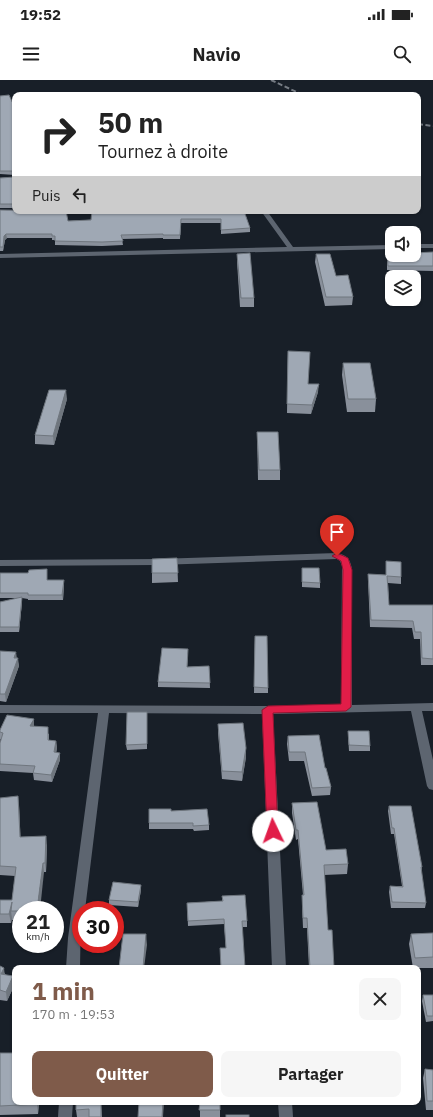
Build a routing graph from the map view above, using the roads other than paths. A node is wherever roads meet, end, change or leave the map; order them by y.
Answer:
1 (266, 214) edge
2 (421, 246) edge
3 (433, 246) edge
4 (385, 247) edge
5 (292, 250) junction
6 (0, 256) edge
7 (0, 563) edge
8 (346, 707) junction
9 (433, 707) edge
10 (416, 708) junction
11 (0, 709) edge
12 (104, 709) junction
13 (268, 710) junction
14 (433, 786) edge
15 (73, 965) edge
16 (279, 965) edge
17 (66, 1105) edge
18 (285, 1105) edge
19 (65, 1117) edge
20 (286, 1117) edge

1 - 5 street
2 - 3 street
4 - 5 street
5 - 6 street
7 - 8 street
8 - 10 street
8 - 13 street
9 - 10 street
10 - 14 street
11 - 12 street
12 - 13 street
12 - 15 street
13 - 16 street
17 - 19 street
18 - 20 street

